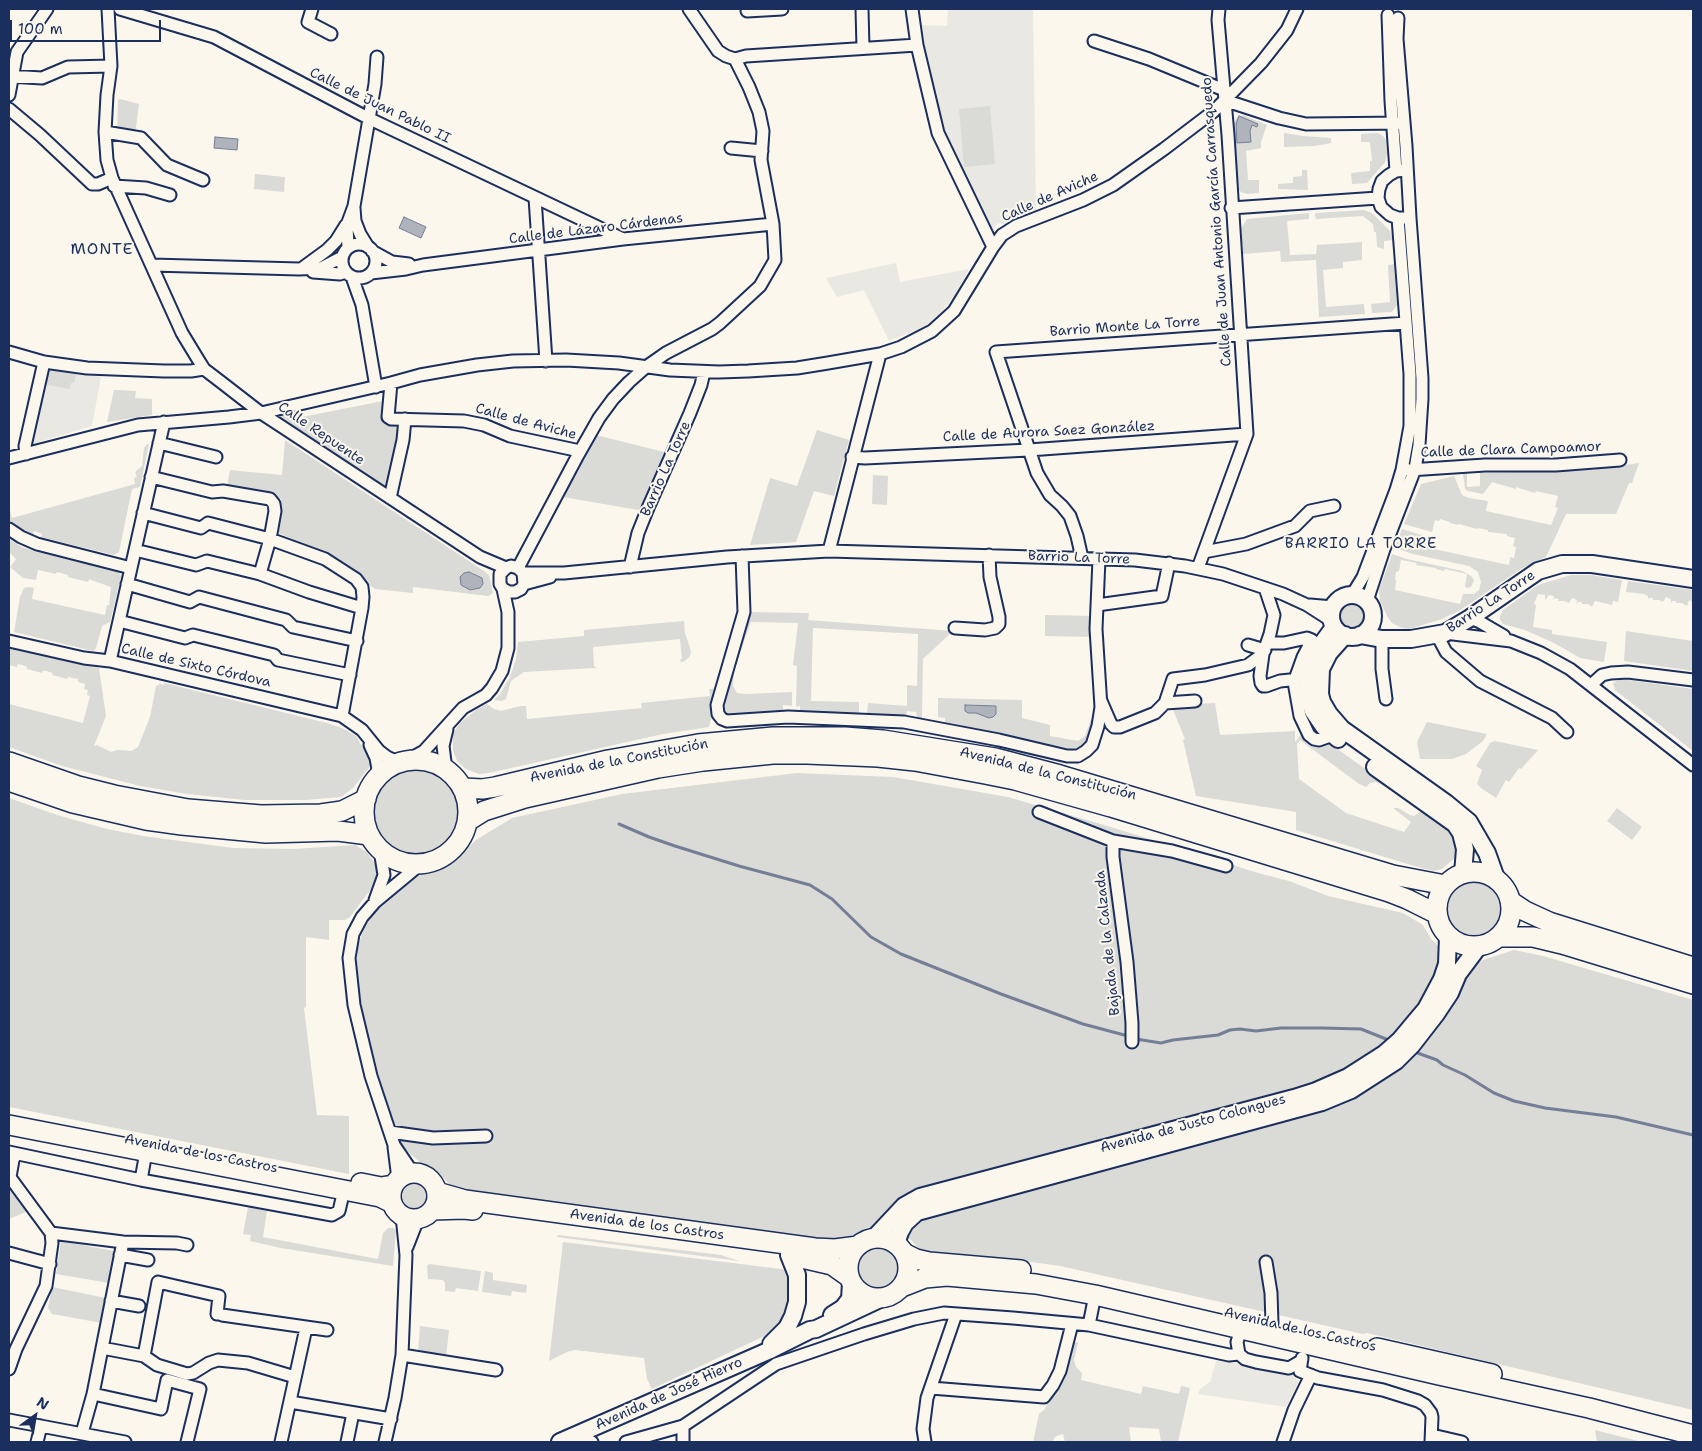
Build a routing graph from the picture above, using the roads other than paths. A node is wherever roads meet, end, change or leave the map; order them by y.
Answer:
1 (47, 9) edge
2 (108, 9) edge
3 (120, 9) edge
4 (312, 9) edge
5 (689, 9) edge
6 (782, 9) edge
7 (862, 9) edge
8 (912, 9) edge
9 (1219, 9) edge
10 (1297, 9) edge
11 (747, 11) dead end
12 (1393, 16) dead end
13 (331, 34) dead end
14 (1094, 41) dead end
15 (917, 45) junction
16 (863, 48) junction
17 (377, 57) dead end
18 (735, 59) junction
19 (110, 66) junction
20 (10, 76) edge
21 (9, 95) edge
22 (1224, 95) junction
23 (9, 109) edge
24 (368, 118) junction
25 (1398, 123) junction
26 (105, 132) junction
27 (731, 148) dead end
28 (762, 151) junction
29 (1402, 170) junction
30 (203, 180) dead end
31 (113, 182) junction
32 (170, 195) dead end
33 (535, 198) junction
34 (1378, 198) junction
35 (354, 206) junction
36 (1231, 208) junction
37 (1404, 218) junction
38 (347, 224) junction
39 (773, 224) junction
40 (623, 239) junction
41 (993, 247) junction
42 (370, 249) junction
43 (538, 251) junction
44 (345, 253) junction
45 (152, 265) junction
46 (423, 265) junction
47 (299, 270) junction
48 (369, 274) junction
49 (349, 275) junction
50 (362, 305) junction
51 (1406, 323) junction
52 (1240, 334) junction
53 (9, 352) edge
54 (880, 354) junction
55 (546, 361) junction
56 (44, 362) junction
57 (646, 367) junction
58 (204, 369) junction
59 (704, 372) junction
60 (391, 383) junction
61 (376, 387) junction
62 (261, 413) junction
63 (405, 419) junction
64 (164, 422) junction
65 (1246, 434) junction
66 (159, 443) junction
67 (1029, 450) junction
68 (580, 451) junction
69 (26, 454) junction
70 (216, 457) dead end
71 (852, 457) junction
72 (9, 458) edge
73 (1620, 460) dead end
74 (1415, 469) junction
75 (1402, 470) junction
76 (152, 477) junction
77 (390, 498) junction
78 (1334, 506) dead end
79 (143, 513) junction
80 (9, 529) edge
81 (270, 539) junction
82 (135, 550) junction
83 (829, 550) junction
84 (1204, 552) junction
85 (989, 555) junction
86 (742, 556) junction
87 (480, 557) junction
88 (1082, 558) junction
89 (1099, 559) junction
90 (1169, 564) junction
91 (630, 567) junction
92 (131, 568) junction
93 (1198, 568) junction
94 (518, 573) junction
95 (260, 574) junction
96 (499, 578) junction
97 (1693, 579) edge
98 (127, 584) junction
99 (1265, 588) junction
100 (503, 589) junction
101 (515, 592) junction
102 (1360, 598) junction
103 (1494, 602) junction
104 (1097, 606) junction
105 (362, 608) junction
106 (508, 612) junction
107 (1470, 618) junction
108 (1373, 620) junction
109 (119, 621) junction
110 (1341, 625) junction
111 (956, 628) dead end
112 (1441, 634) junction
113 (1494, 635) junction
114 (1411, 639) junction
115 (1382, 640) junction
116 (357, 641) junction
117 (9, 642) edge
118 (1248, 646) dead end
119 (1265, 649) junction
120 (110, 661) junction
121 (350, 675) junction
122 (1693, 680) edge
123 (1294, 682) junction
124 (1591, 685) junction
125 (1389, 693) dead end
126 (1101, 701) junction
127 (1195, 701) dead end
128 (1165, 703) junction
129 (342, 716) junction
130 (450, 723) junction
131 (1567, 732) dead end
132 (1332, 735) junction
133 (368, 738) junction
134 (9, 762) edge
135 (403, 762) junction
136 (1693, 765) edge
137 (446, 770) junction
138 (379, 775) junction
139 (9, 781) edge
140 (464, 788) junction
141 (366, 799) junction
142 (1039, 812) dead end
143 (468, 821) junction
144 (1113, 841) junction
145 (375, 842) junction
146 (422, 863) junction
147 (1226, 866) dead end
148 (1464, 874) junction
149 (1497, 881) junction
150 (1446, 885) junction
151 (1510, 901) junction
152 (375, 902) junction
153 (1437, 914) junction
154 (1448, 936) junction
155 (1498, 937) junction
156 (1479, 946) junction
157 (1693, 967) edge
158 (1693, 984) edge
159 (1420, 1026) junction
160 (1132, 1042) dead end
161 (1343, 1087) junction
162 (9, 1116) edge
163 (9, 1125) edge
164 (390, 1132) junction
165 (486, 1136) dead end
166 (394, 1145) junction
167 (146, 1152) junction
168 (12, 1153) edge
169 (9, 1176) edge
170 (401, 1179) junction
171 (141, 1180) junction
172 (344, 1190) junction
173 (416, 1208) junction
174 (51, 1233) junction
175 (123, 1242) junction
176 (866, 1242) junction
177 (187, 1245) dead end
178 (406, 1248) junction
179 (900, 1249) junction
180 (9, 1253) edge
181 (120, 1255) junction
182 (789, 1255) junction
183 (148, 1260) dead end
184 (1266, 1262) dead end
185 (50, 1264) junction
186 (850, 1280) junction
187 (902, 1287) junction
188 (1095, 1295) junction
189 (882, 1298) junction
190 (111, 1301) junction
191 (139, 1306) dead end
192 (956, 1314) junction
193 (1272, 1323) junction
194 (1072, 1324) junction
195 (1089, 1325) junction
196 (306, 1328) junction
197 (1241, 1329) junction
198 (327, 1330) dead end
199 (810, 1330) junction
200 (12, 1347) edge
201 (102, 1348) junction
202 (402, 1354) junction
203 (759, 1354) junction
204 (1239, 1354) junction
205 (144, 1356) junction
206 (1302, 1359) junction
207 (9, 1369) edge
208 (496, 1370) dead end
209 (1311, 1375) junction
210 (295, 1377) junction
211 (931, 1388) junction
212 (93, 1394) junction
213 (290, 1402) junction
214 (353, 1413) junction
215 (9, 1420) edge
216 (391, 1420) junction
217 (1693, 1423) edge
218 (41, 1426) junction
219 (683, 1426) junction
220 (82, 1433) junction
221 (1693, 1435) edge
222 (585, 1438) edge
223 (1431, 1439) edge
224 (37, 1442) edge
225 (125, 1442) edge
226 (186, 1442) edge
227 (281, 1442) edge
228 (347, 1442) edge
229 (385, 1442) edge
230 (560, 1442) edge
231 (626, 1442) edge
232 (683, 1442) edge
233 (926, 1442) edge
234 (1283, 1442) edge
235 (1462, 1442) edge

1 - 20 street
2 - 19 street
3 - 24 street, Calle de Juan Pablo II
4 - 13 street
5 - 18 street
6 - 11 street
7 - 16 street
8 - 15 street
9 - 22 street, Calle de Juan Antonio García Carrasquedo
10 - 22 street, Calle de Aviche
12 - 25 street
14 - 22 street
15 - 16 street
15 - 41 street
16 - 18 street
17 - 24 street
18 - 28 street, Calle de Aviche
19 - 20 street
19 - 26 street
20 - 21 street
22 - 25 street
22 - 36 street, Calle de Juan Antonio García Carrasquedo
22 - 41 street, Calle de Aviche
23 - 31 street
24 - 33 street, Calle de Juan Pablo II
24 - 35 street
25 - 29 street
26 - 30 street
26 - 31 street
27 - 28 street
28 - 39 street, Calle de Aviche
29 - 34 street
29 - 37 street
31 - 32 street
31 - 45 street
33 - 40 street, Calle de Juan Pablo II
33 - 43 street
34 - 36 street
34 - 37 street
35 - 38 street
35 - 42 street
36 - 52 street, Calle de Juan Antonio García Carrasquedo
37 - 51 street
37 - 74 street
38 - 44 street
38 - 47 street
39 - 40 street, Calle de Lázaro Cárdenas
39 - 57 street, Calle de Aviche
40 - 43 street, Calle de Lázaro Cárdenas
41 - 54 street, Calle de Aviche
42 - 44 street
42 - 46 street, Calle de Lázaro Cárdenas
42 - 48 street
43 - 46 street, Calle de Lázaro Cárdenas
43 - 55 street
44 - 47 street
44 - 49 street
45 - 47 street
45 - 58 street
46 - 48 street, Calle de Lázaro Cárdenas
47 - 49 street
48 - 49 street
48 - 50 street
49 - 50 street
50 - 61 street
51 - 52 street, Barrio Monte La Torre
51 - 75 street
52 - 65 street, Calle de Juan Antonio García Carrasquedo
52 - 67 street, Barrio Monte La Torre
53 - 56 street
54 - 59 street, Calle de Aviche
54 - 71 street
55 - 57 street
55 - 60 street
56 - 58 street
56 - 69 street
57 - 59 street, Calle de Aviche
57 - 68 street, Calle de Aviche
58 - 62 street
59 - 91 street, Barrio La Torre
60 - 61 street
60 - 63 street, Calle de Aviche
61 - 62 street
62 - 64 street, Calle Repuente
62 - 77 street, Calle Repuente
63 - 68 street, Calle de Aviche
63 - 77 street
64 - 66 street
64 - 69 street, Calle Repuente
65 - 67 street, Calle de Aurora Saez González
65 - 84 street
66 - 70 street
66 - 76 street
67 - 71 street, Calle de Aurora Saez González
67 - 88 street
68 - 94 street, Calle de Aviche
69 - 72 street, Calle Repuente
71 - 83 street
73 - 74 street, Calle de Clara Campoamor
74 - 75 street, Calle de Clara Campoamor
74 - 102 street
75 - 102 street
76 - 79 street
76 - 81 street
77 - 87 street, Calle Repuente
78 - 84 street
79 - 81 street
79 - 82 street
80 - 92 street
81 - 95 street
81 - 105 street
82 - 92 street
82 - 95 street
83 - 85 street, Barrio La Torre
83 - 86 street, Barrio La Torre
84 - 93 street
85 - 88 street, Barrio La Torre
85 - 111 street
86 - 91 street, Barrio La Torre
86 - 126 street
87 - 94 street, Calle Repuente
87 - 96 street, Calle Repuente
88 - 89 street, Barrio La Torre
89 - 90 street, Barrio La Torre
89 - 104 street
90 - 93 street, Barrio La Torre
90 - 104 street
91 - 94 street, Barrio La Torre
92 - 98 street
93 - 99 street, Barrio La Torre
94 - 96 street
94 - 101 street
95 - 105 street
96 - 100 street
97 - 103 main road, Barrio La Torre
98 - 109 street
98 - 116 street
99 - 110 street, Barrio La Torre
99 - 119 street
100 - 101 street
100 - 106 street
101 - 106 street
102 - 108 main road
102 - 110 main road
103 - 107 main road, Barrio La Torre
103 - 113 street
104 - 126 street
105 - 116 street
106 - 130 street
107 - 112 main road, Barrio La Torre
107 - 113 street
108 - 110 main road
108 - 114 main road, Barrio La Torre
109 - 120 street
109 - 121 street
110 - 115 main road, Barrio La Torre
110 - 132 main road
110 - 149 main road
112 - 113 street
112 - 114 main road, Barrio La Torre
112 - 131 street, Barrio La Torre
113 - 124 street
114 - 115 main road, Barrio La Torre
115 - 125 street
116 - 121 street
117 - 120 street, Calle de Sixto Córdova
118 - 119 street
119 - 123 street
119 - 123 street
119 - 128 street
120 - 129 street, Calle de Sixto Córdova
121 - 129 street
122 - 124 street
123 - 132 street
124 - 136 street
126 - 128 street
127 - 128 street
129 - 133 street, Calle de Sixto Córdova
130 - 135 street
130 - 137 street
132 - 148 main road
133 - 135 street, Calle de Sixto Córdova
133 - 138 street, Calle de Sixto Córdova
134 - 141 main road
135 - 137 main road
135 - 138 main road
137 - 140 main road
138 - 141 main road
139 - 145 main road
140 - 143 main road
140 - 150 main road, Avenida de la Constitución
141 - 145 main road
142 - 144 street
143 - 146 main road
143 - 153 main road, Avenida de la Constitución
144 - 147 street
144 - 160 street, Bajada de la Calzada
145 - 146 main road
145 - 152 street
146 - 152 street
148 - 149 main road
148 - 150 main road
149 - 151 main road
150 - 153 main road
151 - 155 main road
151 - 157 main road
152 - 164 street
153 - 154 main road
154 - 156 main road
154 - 159 main road, Avenida de Justo Colongues
155 - 156 main road
155 - 158 main road
156 - 159 main road, Avenida de Justo Colongues
159 - 161 main road, Avenida de Justo Colongues
161 - 176 main road, Avenida de Justo Colongues
161 - 179 main road, Avenida de Justo Colongues
162 - 170 main road, Avenida de los Castros
163 - 167 main road, Avenida de los Castros
164 - 165 street
164 - 166 street
166 - 170 street
166 - 170 street
167 - 171 street, Avenida de los Castros
167 - 172 main road, Avenida de los Castros
168 - 169 street
168 - 171 street
169 - 174 street
170 - 173 main road
170 - 173 main road
171 - 172 street
172 - 173 main road, Avenida de los Castros
173 - 176 main road, Avenida de los Castros
173 - 178 street
173 - 178 street
173 - 182 main road, Avenida de los Castros
174 - 175 street
174 - 185 street
175 - 177 street
175 - 181 street
176 - 179 main road
176 - 186 main road
178 - 202 street
179 - 187 main road
179 - 193 main road, Avenida de los Castros
180 - 185 street
181 - 183 street
181 - 190 street
182 - 186 main road, Avenida de los Castros
182 - 203 main road, Avenida de José Hierro
184 - 193 street
185 - 200 street
186 - 189 main road
186 - 199 main road, Avenida de José Hierro
187 - 188 main road, Avenida de los Castros
187 - 189 main road
188 - 195 street
188 - 197 main road, Avenida de los Castros
189 - 199 main road, Avenida de José Hierro
190 - 191 street
190 - 201 street
192 - 194 street, Avenida de los Castros
192 - 211 street
192 - 219 street, Avenida de José Hierro
193 - 217 main road, Avenida de los Castros
194 - 195 street, Avenida de los Castros
194 - 211 street
195 - 204 street, Avenida de los Castros
196 - 198 street
196 - 205 street
196 - 210 street
197 - 204 street, Avenida de los Castros
197 - 206 main road, Avenida de los Castros
199 - 203 main road, Avenida de José Hierro
200 - 207 street
201 - 205 street
201 - 212 street
202 - 208 street
202 - 216 street
203 - 222 main road, Avenida de José Hierro
204 - 206 street, Avenida de los Castros
205 - 210 street
206 - 209 street
206 - 221 main road, Avenida de los Castros
209 - 223 street
209 - 234 street
210 - 213 street
211 - 233 street
212 - 220 street
212 - 226 street
213 - 214 street
213 - 227 street
214 - 216 street
214 - 228 street
215 - 218 street
216 - 229 street
218 - 220 street
218 - 224 street
219 - 231 street, Avenida de José Hierro
219 - 232 street
220 - 225 street
222 - 230 main road, Avenida de José Hierro
223 - 235 street

